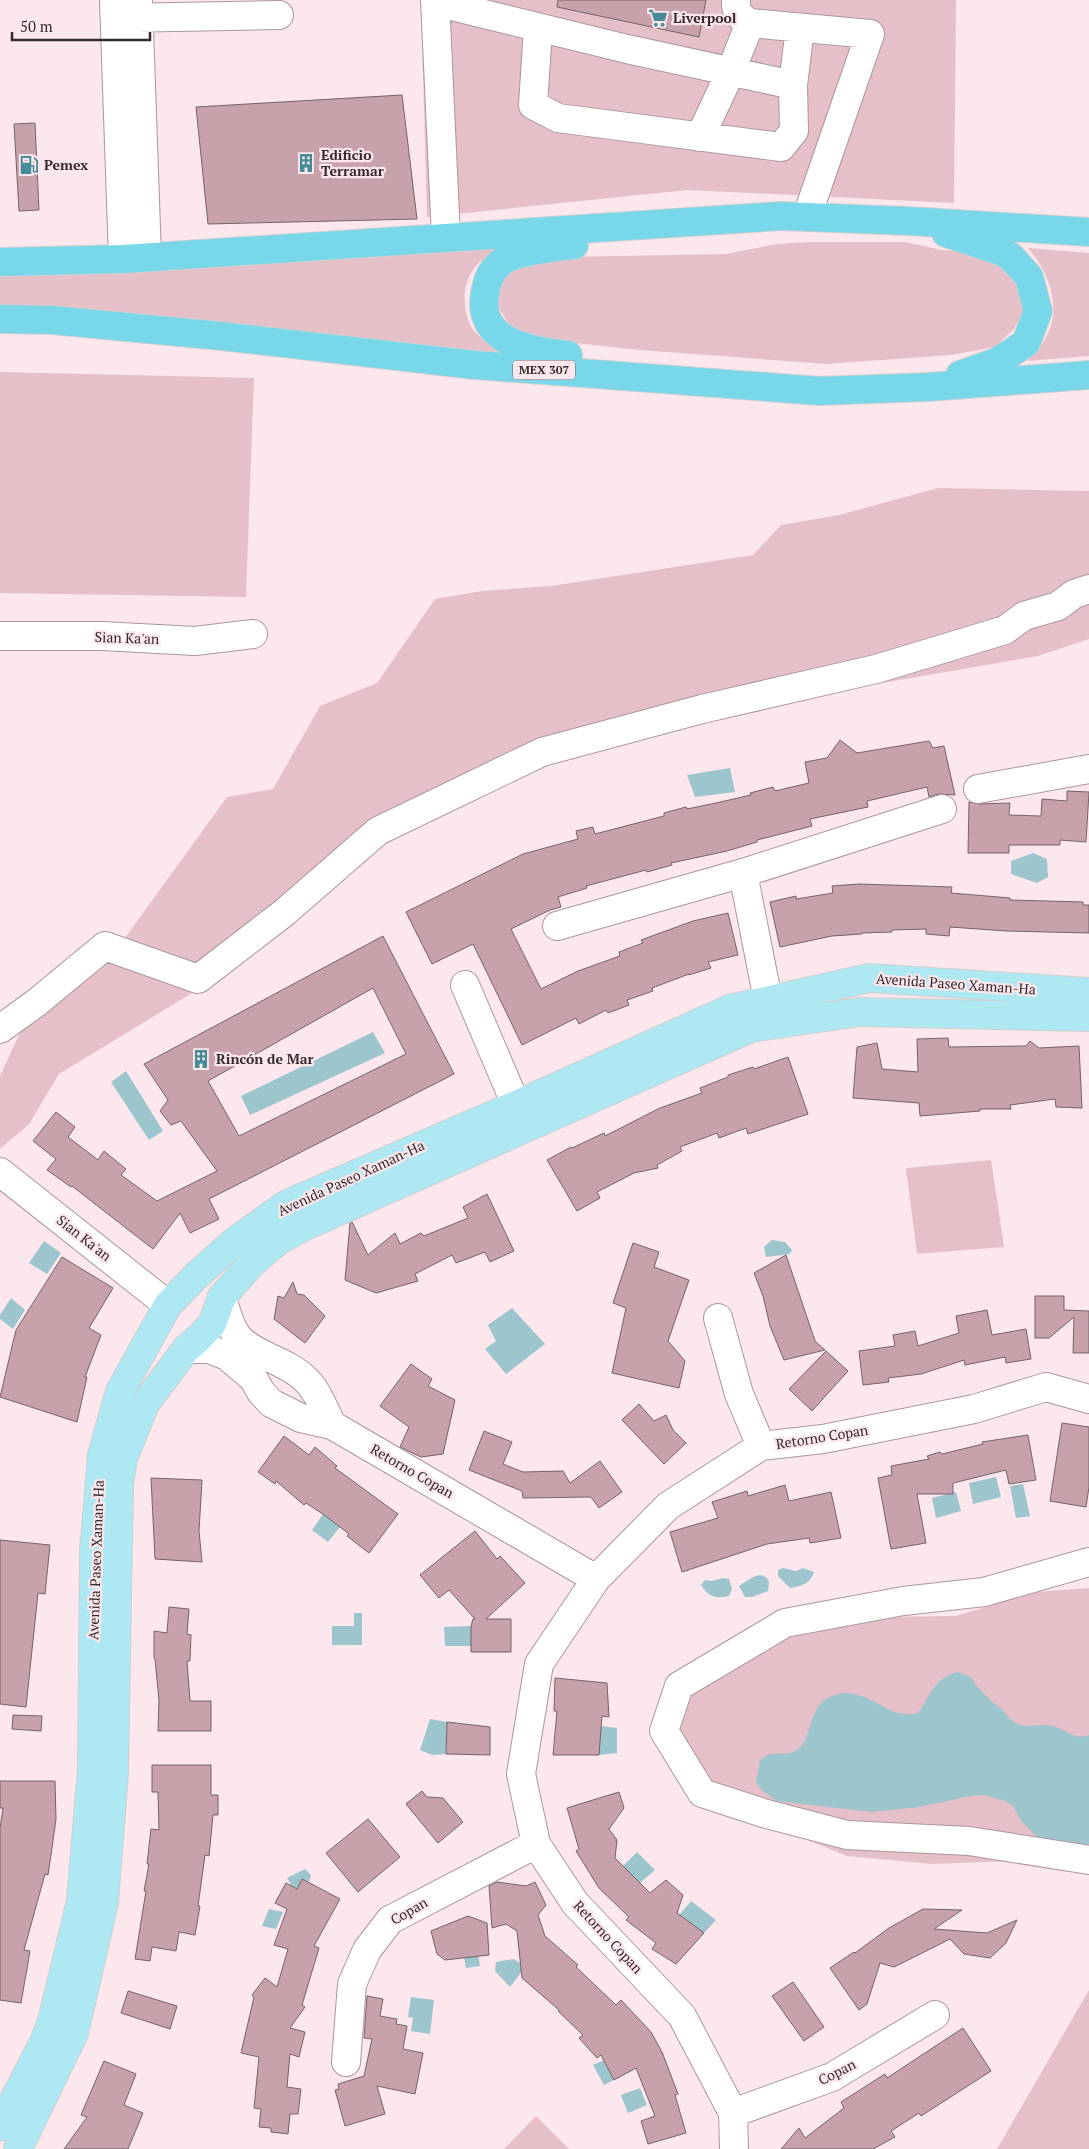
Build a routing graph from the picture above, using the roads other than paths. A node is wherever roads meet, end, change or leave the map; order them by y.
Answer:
1 (736, 0) edge
2 (435, 1) edge
3 (126, 9) edge
4 (279, 15) dead end
5 (750, 23) junction
6 (538, 28) junction
7 (800, 28) junction
8 (731, 71) junction
9 (793, 85) junction
10 (700, 137) junction
11 (794, 216) junction
12 (908, 221) junction
13 (1089, 232) edge
14 (446, 237) junction
15 (135, 258) junction
16 (0, 262) edge
17 (0, 319) edge
18 (1089, 375) edge
19 (708, 384) junction
20 (928, 387) junction
21 (1089, 588) edge
22 (254, 634) dead end
23 (0, 636) edge
24 (1089, 769) edge
25 (978, 789) dead end
26 (942, 809) dead end
27 (743, 873) junction
28 (557, 926) dead end
29 (880, 979) junction
30 (464, 985) dead end
31 (1089, 992) edge
32 (768, 1000) junction
33 (883, 1013) junction
34 (1089, 1017) edge
35 (0, 1029) edge
36 (682, 1045) junction
37 (516, 1105) junction
38 (0, 1172) edge
39 (235, 1241) junction
40 (252, 1263) junction
41 (222, 1297) junction
42 (168, 1304) junction
43 (718, 1318) dead end
44 (186, 1349) junction
45 (120, 1392) junction
46 (1089, 1399) edge
47 (145, 1404) junction
48 (332, 1424) junction
49 (761, 1446) junction
50 (1089, 1562) edge
51 (596, 1579) junction
52 (536, 1844) junction
53 (1089, 1860) edge
54 (934, 2015) dead end
55 (346, 2062) dead end
56 (733, 2113) junction
57 (0, 2127) edge
58 (18, 2149) edge
59 (734, 2149) edge

1 - 5 street
2 - 6 street
2 - 14 street
3 - 4 street
3 - 15 street
5 - 7 street
5 - 8 street
6 - 8 street
6 - 10 street
7 - 9 street
7 - 11 street
8 - 9 street
8 - 10 street
9 - 10 street
11 - 12 highway
11 - 14 highway
11 - 19 highway
12 - 13 highway
12 - 20 highway
14 - 15 highway
15 - 16 highway
17 - 19 highway, MEX 307
18 - 20 highway, MEX 307
19 - 20 highway, MEX 307
21 - 35 street
22 - 23 street, Sian Ka'an
24 - 25 street
26 - 27 street
27 - 28 street
27 - 32 street
29 - 31 main road, Avenida Paseo Xaman-Ha
29 - 32 main road, Avenida Paseo Xaman-Ha
29 - 33 main road
30 - 37 street
32 - 36 main road, Avenida Paseo Xaman-Ha
33 - 34 main road, Avenida Paseo Xaman-Ha
33 - 36 main road, Avenida Paseo Xaman-Ha
36 - 37 main road, Avenida Paseo Xaman-Ha
36 - 40 main road, Avenida Paseo Xaman-Ha
37 - 39 main road, Avenida Paseo Xaman-Ha
38 - 42 street, Sian Ka'an
39 - 40 main road
39 - 42 main road, Avenida Paseo Xaman-Ha
40 - 41 main road, Avenida Paseo Xaman-Ha
41 - 44 main road, Avenida Paseo Xaman-Ha
41 - 48 street, Retorno Copan
42 - 45 main road, Avenida Paseo Xaman-Ha
43 - 49 street
44 - 47 main road, Avenida Paseo Xaman-Ha
44 - 48 street, Retorno Copan
45 - 47 main road
45 - 57 main road, Avenida Paseo Xaman-Ha
46 - 49 street, Retorno Copan
47 - 58 main road, Avenida Paseo Xaman-Ha
48 - 51 street, Retorno Copan
49 - 51 street, Retorno Copan
50 - 53 street
51 - 52 street, Retorno Copan
52 - 55 street, Copan
52 - 56 street, Retorno Copan
54 - 56 street, Copan
56 - 59 street, Retorno Copan

